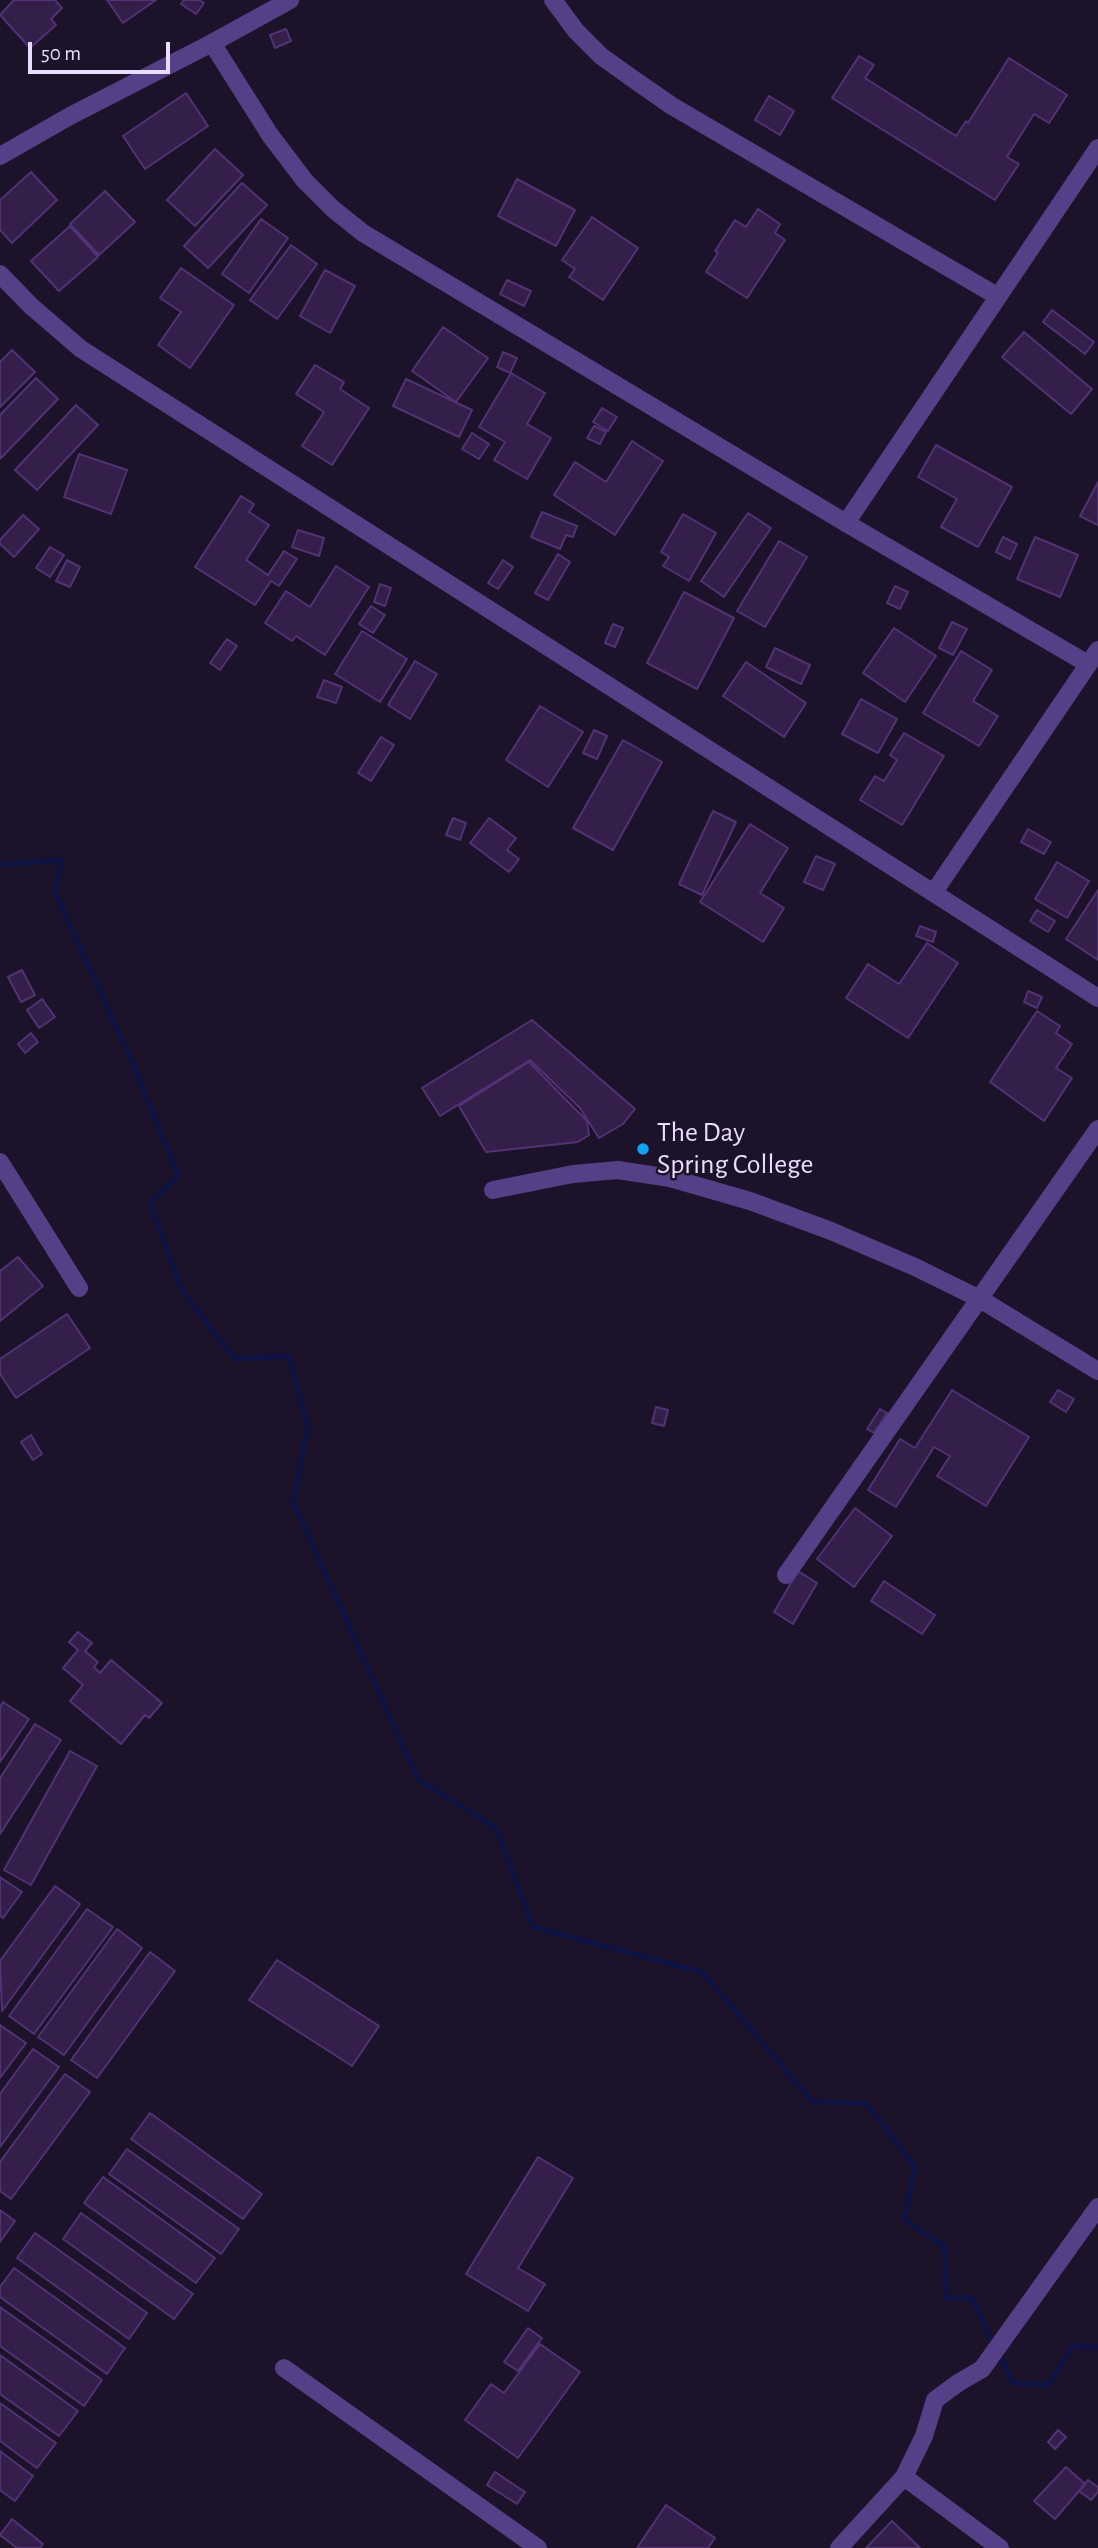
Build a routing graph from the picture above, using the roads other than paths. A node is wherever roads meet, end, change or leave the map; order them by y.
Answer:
1 (290, 0) edge
2 (553, 0) edge
3 (212, 43) junction
4 (1098, 148) edge
5 (0, 156) edge
6 (0, 274) edge
7 (997, 296) junction
8 (846, 523) junction
9 (1093, 657) edge
10 (934, 892) junction
11 (1098, 998) edge
12 (1098, 1129) edge
13 (0, 1162) edge
14 (493, 1190) dead end
15 (79, 1288) dead end
16 (980, 1298) junction
17 (1098, 1371) edge
18 (786, 1575) dead end
19 (1098, 2207) edge
20 (284, 2368) dead end
21 (904, 2477) junction
22 (538, 2548) edge
23 (839, 2548) edge
24 (1000, 2548) edge

1 - 3 street
2 - 7 street
3 - 5 street
3 - 8 street
4 - 7 street
6 - 10 street
7 - 8 street
8 - 9 street
9 - 10 street
10 - 11 street
12 - 16 street
13 - 15 street
14 - 16 street
16 - 17 street
16 - 18 street
19 - 21 street
20 - 22 street
21 - 23 street
21 - 24 street

